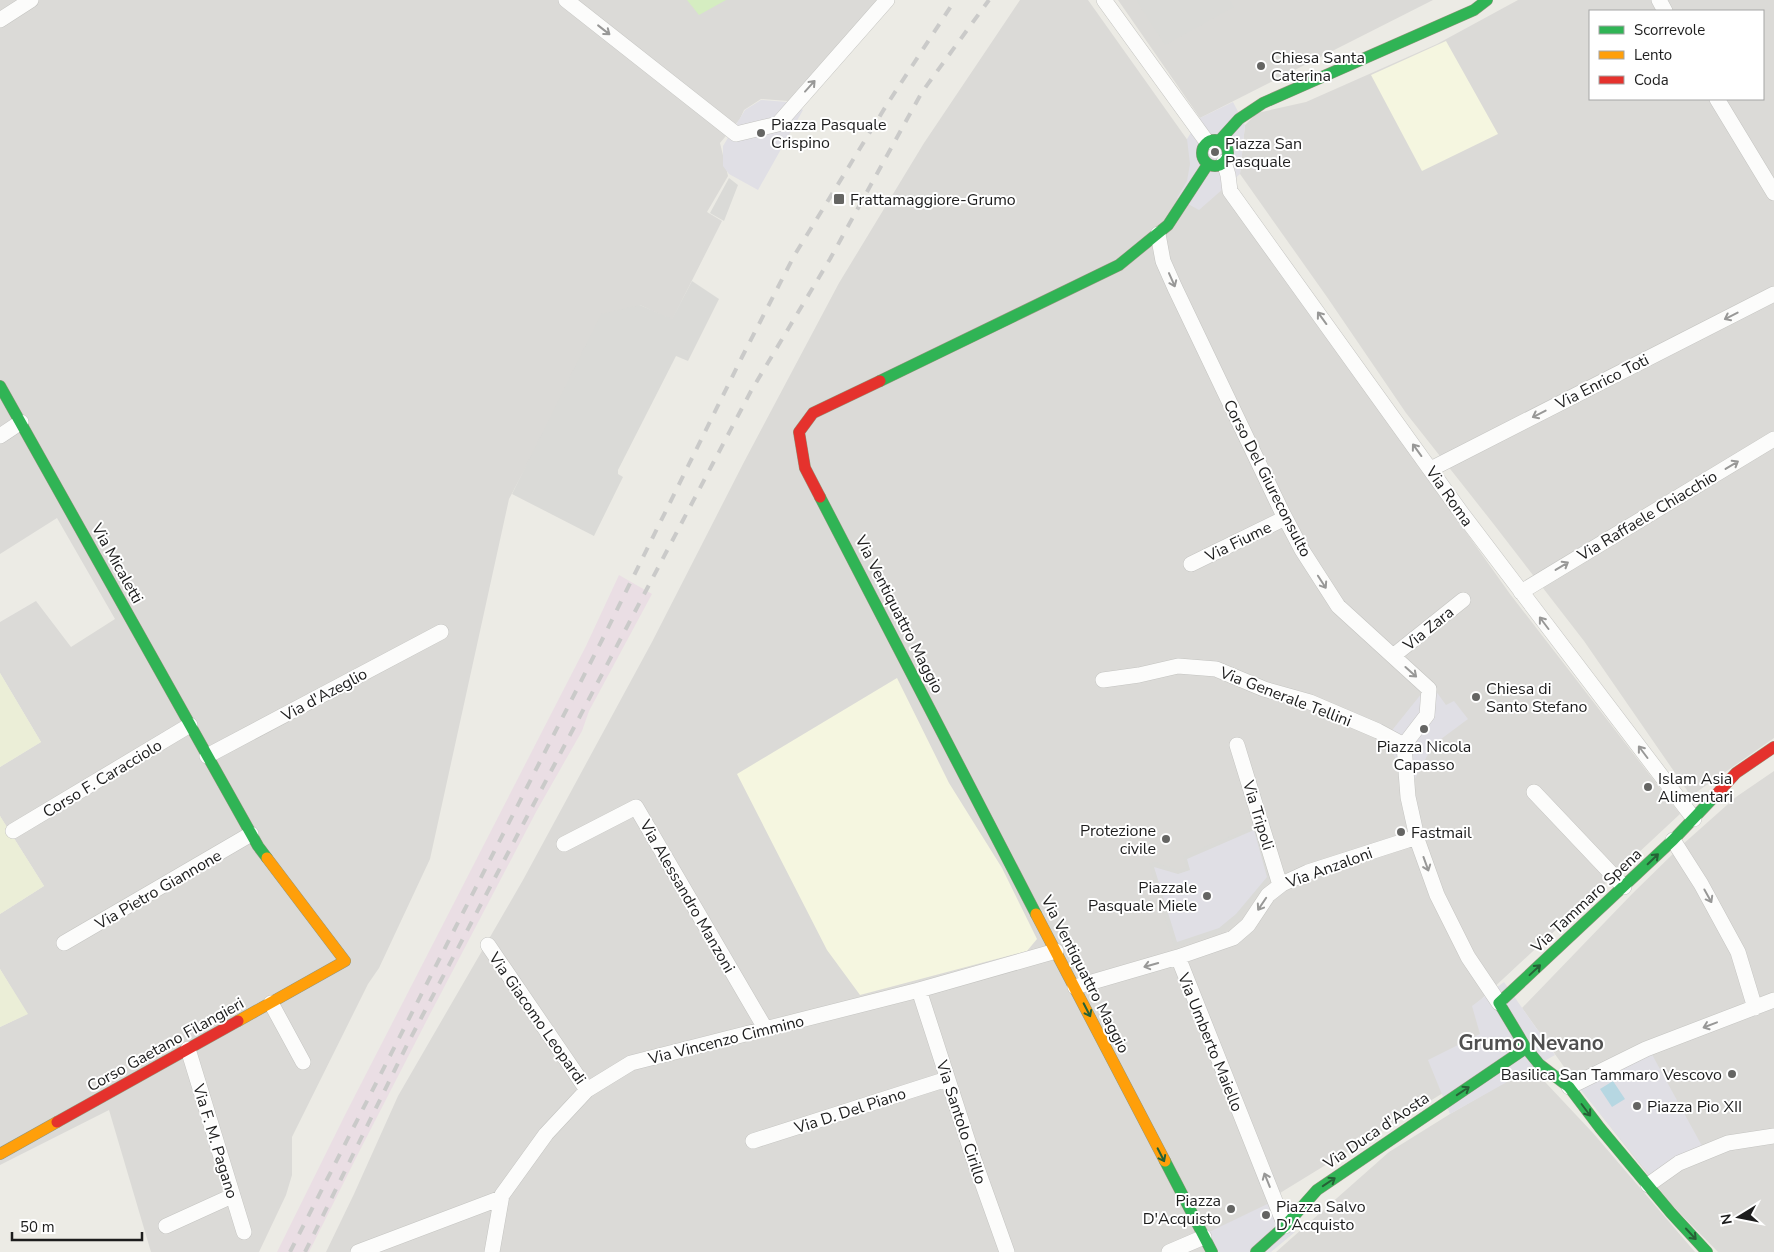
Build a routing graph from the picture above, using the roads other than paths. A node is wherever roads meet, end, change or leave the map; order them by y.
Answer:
1 (566, 0) edge
2 (887, 0) edge
3 (1104, 0) edge
4 (1487, 0) edge
5 (26, 1) edge
6 (1476, 5) edge
7 (0, 20) edge
8 (1719, 100) edge
9 (1214, 141) junction
10 (1224, 162) junction
11 (1208, 164) junction
12 (1774, 194) edge
13 (1158, 234) junction
14 (1774, 294) edge
15 (0, 386) edge
16 (21, 422) junction
17 (0, 436) edge
18 (1774, 439) edge
19 (1431, 469) junction
20 (1284, 518) junction
21 (1191, 564) dead end
22 (1520, 592) junction
23 (1463, 600) dead end
24 (441, 632) dead end
25 (1393, 656) junction
26 (1103, 680) dead end
27 (190, 725) junction
28 (1237, 745) dead end
29 (1404, 745) junction
30 (1774, 747) edge
31 (207, 756) junction
32 (1534, 792) dead end
33 (1694, 819) junction
34 (13, 831) dead end
35 (251, 834) junction
36 (1417, 837) junction
37 (1673, 840) junction
38 (564, 844) dead end
39 (1280, 885) junction
40 (1624, 887) junction
41 (64, 943) dead end
42 (488, 946) dead end
43 (1056, 951) junction
44 (1468, 957) junction
45 (1178, 958) junction
46 (345, 961) joint
47 (1075, 987) junction
48 (920, 990) junction
49 (1774, 1000) edge
50 (270, 1003) junction
51 (1499, 1003) junction
52 (1755, 1008) junction
53 (1510, 1021) junction
54 (765, 1028) junction
55 (1526, 1048) junction
56 (188, 1049) junction
57 (303, 1062) dead end
58 (947, 1079) junction
59 (1569, 1088) junction
60 (587, 1090) junction
61 (1774, 1136) edge
62 (753, 1141) dead end
63 (0, 1154) edge
64 (1648, 1185) junction
65 (232, 1196) junction
66 (501, 1198) junction
67 (166, 1226) dead end
68 (1285, 1226) junction
69 (244, 1232) dead end
70 (1204, 1237) junction
71 (358, 1252) edge
72 (492, 1252) edge
73 (1008, 1252) edge
74 (1169, 1252) edge
75 (1212, 1252) edge
76 (1256, 1252) edge
77 (1708, 1252) edge

1 -> 2 street
3 - 9 street
4 - 6 street
5 - 7 street
6 - 9 street
8 - 12 street
9 - 10 street
9 - 11 street
10 - 11 street
19 -> 10 street, Via Roma
11 - 13 street, Via Ventiquattro Maggio
13 -> 20 street, Corso Del Giureconsulto
13 - 43 street, Via Ventiquattro Maggio
14 -> 19 street, Via Enrico Toti
15 - 16 street, Via Micaletti
16 - 17 street
16 - 27 street, Via Micaletti
22 -> 18 street, Via Raffaele Chiacchio
19 - 22 street, Via Roma
20 - 21 street, Via Fiume
20 -> 25 street, Corso Del Giureconsulto
33 -> 22 street, Via Roma
23 - 25 street, Via Zara
24 - 31 street, Via d'Azeglio
25 -> 29 street, Corso Del Giureconsulto
26 - 29 street, Via Generale Tellini
27 - 31 street, Via Micaletti
27 - 34 street, Corso F. Caracciolo
28 - 39 street, Via Tripoli
29 - 36 street
30 - 33 street, Via Tammaro Spena
31 - 35 street, Via Micaletti
32 - 40 street
33 - 37 street, Via Tammaro Spena
35 - 41 street, Via Pietro Giannone
35 - 46 street, Via Micaletti
36 - 39 street, Via Anzaloni
36 -> 44 street
40 -> 37 street, Via Tammaro Spena
37 -> 52 street
38 - 54 street, Via Alessandro Manzoni
39 -> 45 street, Via Anzaloni
51 -> 40 street, Via Tammaro Spena
42 - 60 street, Via Giacomo Leopardi
43 - 47 street, Via Ventiquattro Maggio
43 - 48 street, Via Vincenzo Cimmino
44 - 51 street
44 - 53 street
45 -> 47 street, Via Umberto Maiello
68 -> 45 street, Via Umberto Maiello
46 - 50 street, Corso Gaetano Filangieri
47 -> 70 street, Via Ventiquattro Maggio
48 - 54 street, Via Vincenzo Cimmino
48 - 58 street, Via Santolo Cirillo
49 - 52 street
50 - 56 street, Corso Gaetano Filangieri
50 - 57 street
51 - 53 street
52 -> 59 street
53 - 55 street
54 - 60 street, Via Vincenzo Cimmino
55 - 59 street
68 -> 55 street, Via Duca d'Aosta
56 - 63 street, Corso Gaetano Filangieri
56 - 65 street, Via F. M. Pagano
58 - 62 street, Via D. Del Piano
58 - 73 street, Via Santolo Cirillo
59 -> 64 street
60 - 66 street, Via Vincenzo Cimmino
61 - 64 street
64 -> 77 street
65 - 67 street
65 - 69 street, Via F. M. Pagano
66 - 71 street
66 - 72 street, Via Vincenzo Cimmino
68 - 76 street, Via Duca d'Aosta
70 - 74 street
70 - 75 street, Via Ventiquattro Maggio

